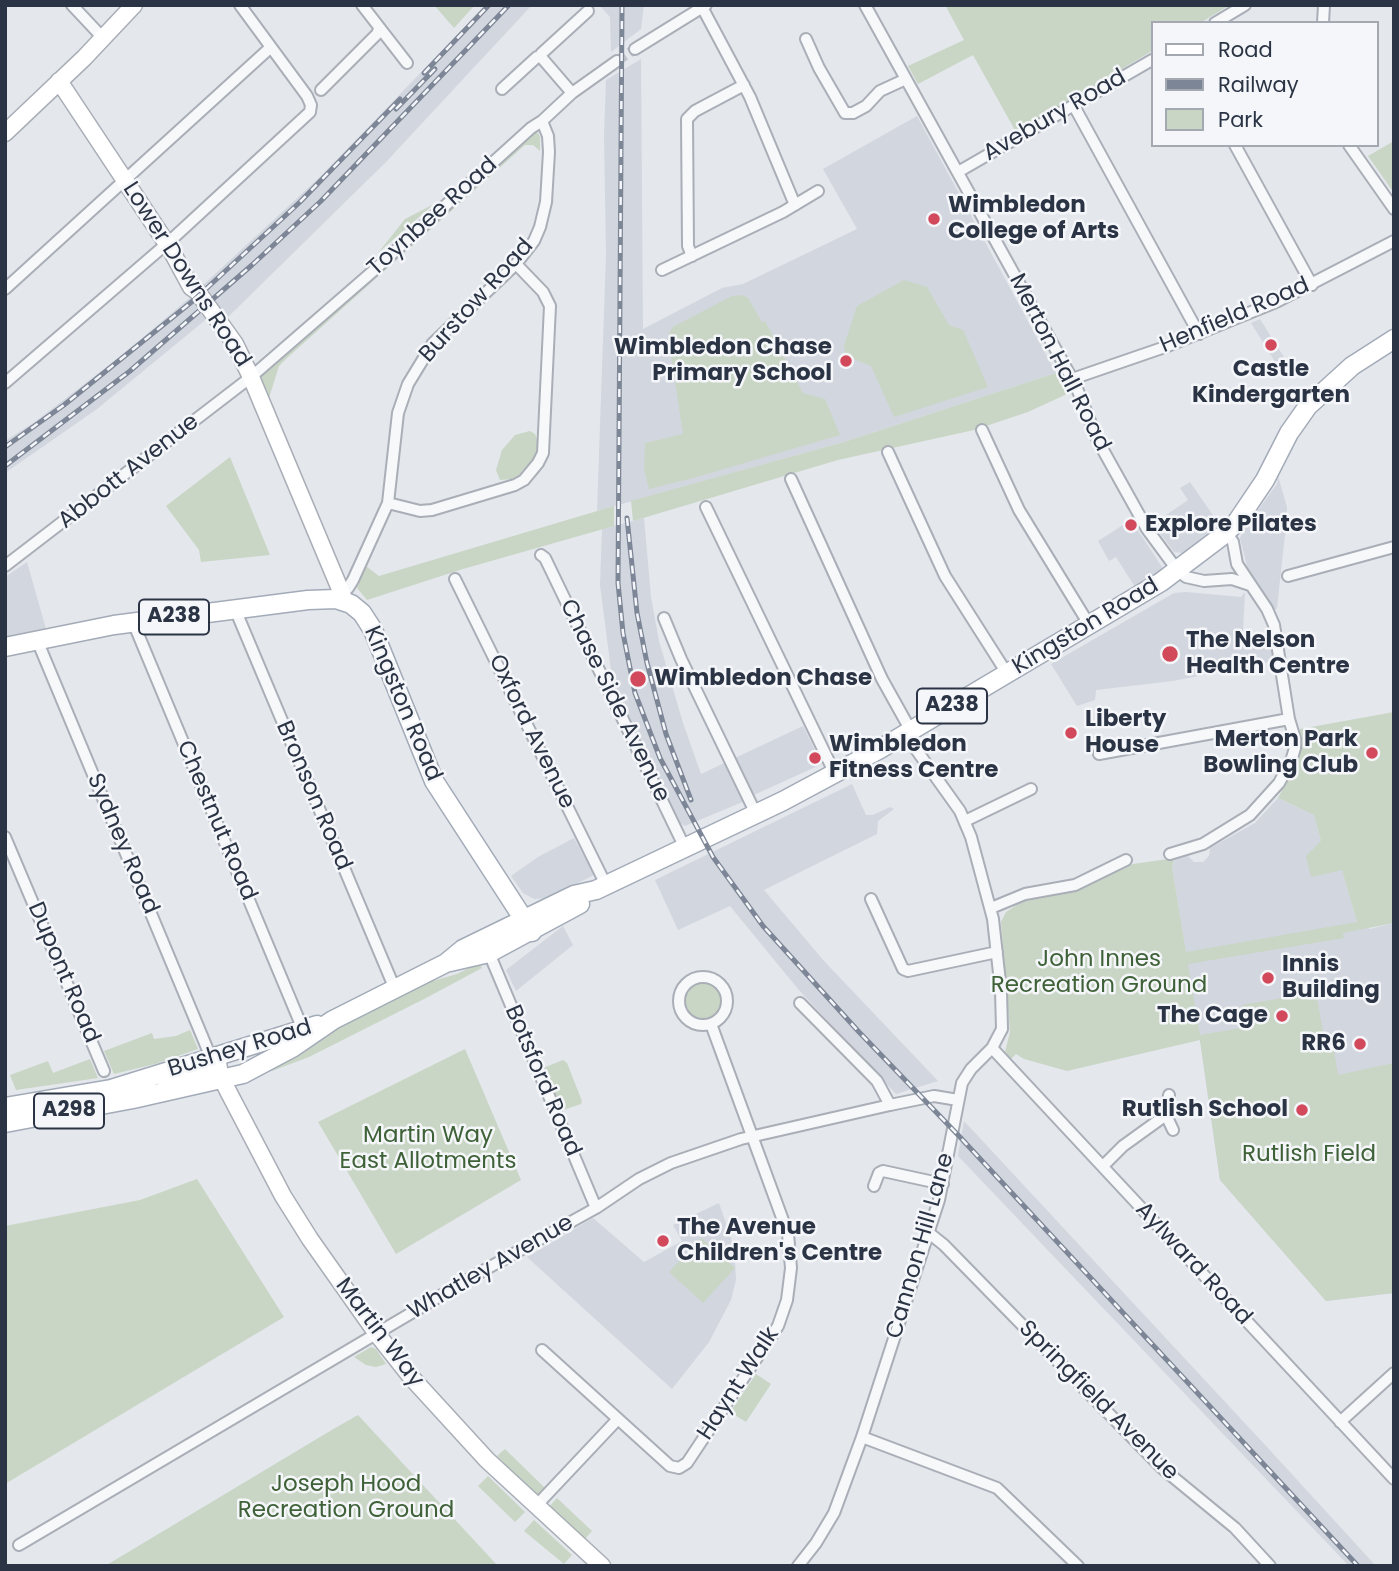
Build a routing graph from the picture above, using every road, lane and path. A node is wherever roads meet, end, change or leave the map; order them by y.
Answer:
1 (72, 5) edge
2 (135, 5) edge
3 (240, 5) edge
4 (362, 5) edge
5 (865, 5) edge
6 (1245, 5) edge
7 (704, 6) edge
8 (588, 11) dead end
9 (1218, 21) edge
10 (379, 29) junction
11 (103, 38) junction
12 (806, 39) dead end
13 (271, 47) junction
14 (635, 49) tunnel mouth
15 (541, 57) junction
16 (617, 61) tunnel mouth
17 (1150, 61) edge
18 (407, 63) dead end
19 (906, 79) junction
20 (60, 81) junction
21 (744, 85) junction
22 (502, 89) dead end
23 (321, 90) dead end
24 (572, 93) junction
25 (43, 97) junction
26 (1074, 106) junction
27 (79, 110) junction
28 (542, 121) junction
29 (5, 133) edge
30 (1236, 147) edge
31 (1350, 147) edge
32 (958, 172) junction
33 (125, 181) junction
34 (818, 191) dead end
35 (795, 205) junction
36 (1394, 209) edge
37 (1394, 241) edge
38 (167, 244) junction
39 (692, 256) junction
40 (516, 264) junction
41 (662, 270) dead end
42 (1312, 285) junction
43 (5, 289) edge
44 (1199, 334) junction
45 (1394, 339) edge
46 (251, 377) junction
47 (1072, 379) junction
48 (5, 383) edge
49 (982, 430) dead end
50 (888, 452) dead end
51 (790, 479) dead end
52 (388, 503) junction
53 (706, 507) dead end
54 (1227, 533) junction
55 (1394, 547) edge
56 (541, 555) dead end
57 (1237, 564) junction
58 (5, 566) edge
59 (1178, 571) junction
60 (1288, 576) dead end
61 (1225, 578) junction
62 (455, 579) dead end
63 (1250, 585) junction
64 (343, 597) junction
65 (235, 609) junction
66 (664, 618) dead end
67 (133, 622) junction
68 (1090, 626) junction
69 (37, 640) junction
70 (5, 647) edge
71 (1008, 675) junction
72 (1289, 719) junction
73 (908, 732) junction
74 (1100, 754) dead end
75 (835, 774) junction
76 (1031, 789) dead end
77 (757, 814) junction
78 (965, 821) junction
79 (5, 837) edge
80 (685, 848) junction
81 (1170, 854) dead end
82 (1126, 860) dead end
83 (505, 888) junction
84 (601, 888) junction
85 (871, 898) dead end
86 (991, 908) junction
87 (529, 926) junction
88 (489, 945) junction
89 (997, 952) junction
90 (392, 982) dead end
91 (800, 1003) dead end
92 (299, 1020) dead end
93 (333, 1020) junction
94 (712, 1024) junction
95 (992, 1048) junction
96 (212, 1052) junction
97 (104, 1070) dead end
98 (222, 1077) junction
99 (148, 1078) junction
100 (1169, 1095) dead end
101 (958, 1100) junction
102 (890, 1105) junction
103 (5, 1107) edge
104 (1166, 1115) junction
105 (5, 1123) edge
106 (1173, 1130) dead end
107 (752, 1136) junction
108 (1103, 1166) junction
109 (943, 1184) junction
110 (874, 1186) dead end
111 (596, 1208) junction
112 (929, 1233) junction
113 (377, 1334) junction
114 (542, 1350) dead end
115 (1394, 1373) edge
116 (617, 1420) junction
117 (1340, 1422) junction
118 (862, 1437) junction
119 (1394, 1479) edge
120 (536, 1507) junction
121 (19, 1545) dead end
122 (602, 1566) edge
123 (798, 1566) edge
124 (1078, 1566) edge
125 (1270, 1566) edge

1 - 11 street
2 - 11 main road
3 - 13 street
4 - 10 street
5 - 19 street, Merton Hall Road
6 - 9 street
7 - 14 street
7 - 21 street
8 - 15 street
10 - 18 street
10 - 23 street
11 - 20 main road
12 - 19 street
13 - 33 street
13 - 38 street
15 - 22 street
15 - 24 street
16 - 24 street, Toynbee Road
17 - 26 street, Avebury Road
19 - 32 street, Merton Hall Road
20 - 25 main road
20 - 27 main road, Lower Downs Road
21 - 35 street
21 - 39 street
24 - 28 street, Toynbee Road
25 - 27 main road
25 - 29 main road
26 - 32 street, Avebury Road
26 - 44 street
27 - 33 main road, Lower Downs Road
28 - 40 street, Burstow Road
28 - 46 street, Toynbee Road
30 - 42 street
31 - 36 street
32 - 47 street, Merton Hall Road
33 - 38 main road, Lower Downs Road
33 - 43 street
34 - 35 street
35 - 39 street
37 - 42 street, Henfield Road
38 - 46 main road, Lower Downs Road
38 - 48 street
39 - 41 street
40 - 52 street, Burstow Road
40 - 52 street
42 - 44 street, Henfield Road
44 - 47 street, Henfield Road
45 - 54 main road, Kingston Road / A238
46 - 58 street, Abbott Avenue
46 - 64 main road, Lower Downs Road
47 - 59 street, Merton Hall Road
49 - 68 street
50 - 71 street
51 - 73 street, Cannon Hill Lane
52 - 64 street, Burstow Road
53 - 75 street
54 - 57 street
54 - 59 main road, Kingston Road / A238
55 - 60 street
56 - 80 street, Chase Side Avenue
57 - 61 street
57 - 63 street
59 - 61 street
59 - 68 main road, Kingston Road / A238
61 - 63 street
62 - 84 street, Oxford Avenue
63 - 72 street
64 - 65 main road, A238
64 - 83 main road, Kingston Road
65 - 67 main road, A238
65 - 90 street, Bronson Road
66 - 77 street
67 - 69 main road, A238
67 - 92 street, Chestnut Road
68 - 71 main road, Kingston Road / A238
69 - 70 main road, A238
69 - 96 street, Sydney Road
71 - 73 main road, Kingston Road / A238
72 - 74 street
72 - 81 street
73 - 75 main road, Kingston Road / A238
73 - 78 street, Cannon Hill Lane
75 - 77 main road, Kingston Road / A238
76 - 78 street
77 - 80 main road, Kingston Road / A238
78 - 86 street, Cannon Hill Lane
79 - 97 street, Dupont Road
80 - 84 main road, Kingston Road / A238
82 - 86 street
83 - 87 main road, Kingston Road
83 - 88 main road
84 - 87 main road, Kingston Road / A238
85 - 89 street
86 - 89 street, Cannon Hill Lane
87 - 88 main road, Bushey Road / A298
88 - 93 main road, Bushey Road / A298
88 - 111 street, Botsford Road
89 - 95 street, Cannon Hill Lane
91 - 102 street
93 - 96 main road, Bushey Road / A298
93 - 98 main road, Bushey Road / A298
94 - 94 street
94 - 107 street
95 - 101 street, Cannon Hill Lane
95 - 108 street, Aylward Road
96 - 98 main road, Martin Way
96 - 99 main road, Bushey Road / A298
98 - 99 main road, Bushey Road
98 - 105 main road, Bushey Road / A298
98 - 113 main road, Martin Way
99 - 103 main road, Bushey Road / A298
100 - 104 street
101 - 102 street, Whatley Avenue
101 - 109 street, Cannon Hill Lane
102 - 107 street, Whatley Avenue
104 - 106 street
104 - 108 street
107 - 111 street, Whatley Avenue
107 - 116 street, Haynt Walk
108 - 117 street, Aylward Road
109 - 110 street
109 - 112 street, Cannon Hill Lane
111 - 113 street, Whatley Avenue
112 - 118 street, Cannon Hill Lane
112 - 125 street, Springfield Avenue
113 - 120 main road, Martin Way
113 - 121 street, Whatley Avenue
114 - 116 street, Haynt Walk
115 - 117 street
116 - 120 street
117 - 119 street, Aylward Road
118 - 123 street, Cannon Hill Lane
118 - 124 street
120 - 122 main road, Martin Way

